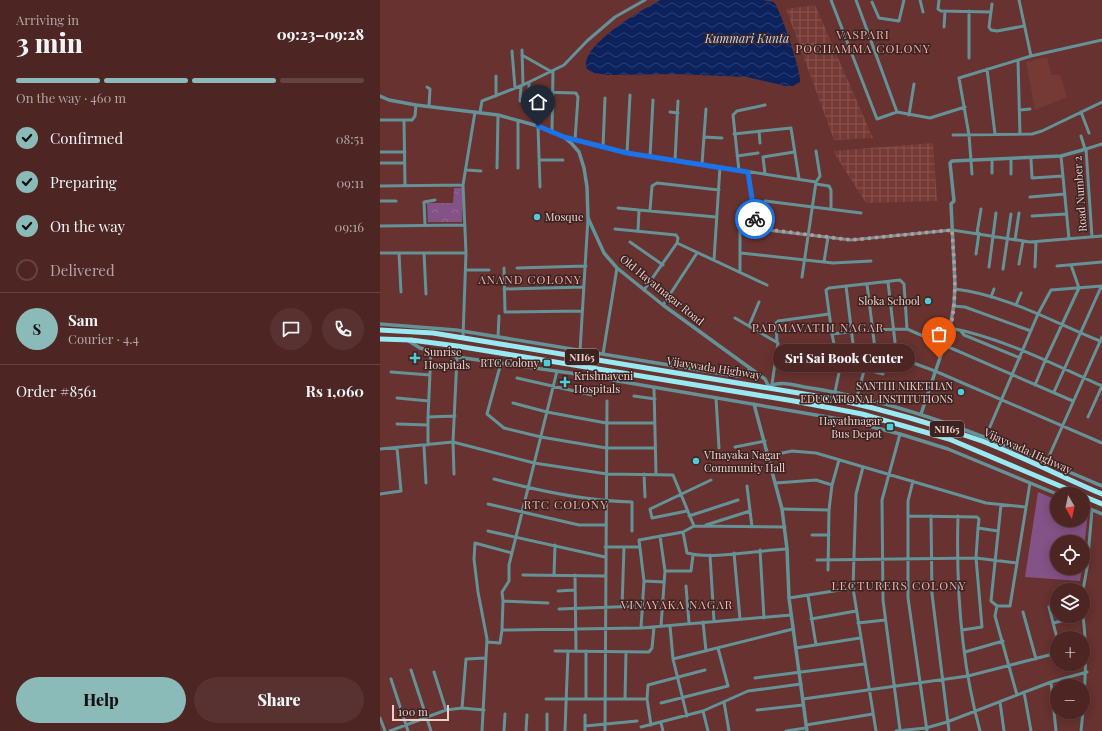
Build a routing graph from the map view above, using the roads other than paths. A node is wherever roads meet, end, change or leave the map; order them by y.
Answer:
1 (645, 0) edge
2 (831, 0) edge
3 (856, 0) edge
4 (904, 0) edge
5 (920, 0) edge
6 (939, 0) edge
7 (1018, 0) edge
8 (872, 2) dead end
9 (992, 4) dead end
10 (945, 11) junction
11 (969, 11) junction
12 (923, 12) dead end
13 (991, 12) junction
14 (1024, 26) junction
15 (944, 27) dead end
16 (1102, 40) edge
17 (522, 50) dead end
18 (512, 51) dead end
19 (521, 55) junction
20 (1031, 56) junction
21 (968, 58) dead end
22 (1018, 61) junction
23 (987, 69) junction
24 (553, 71) junction
25 (496, 76) dead end
26 (529, 83) junction
27 (914, 84) dead end
28 (522, 86) junction
29 (426, 87) dead end
30 (515, 88) junction
31 (554, 92) junction
32 (630, 95) dead end
33 (380, 96) edge
34 (496, 96) junction
35 (605, 98) dead end
36 (653, 100) dead end
37 (520, 101) dead end
38 (678, 101) dead end
39 (1101, 103) edge
40 (416, 105) junction
41 (765, 105) dead end
42 (429, 106) junction
43 (1102, 107) edge
44 (529, 108) dead end
45 (537, 108) dead end
46 (965, 108) junction
47 (706, 109) dead end
48 (1030, 109) dead end
49 (1020, 110) junction
50 (475, 112) junction
51 (480, 112) junction
52 (670, 112) dead end
53 (678, 112) junction
54 (897, 112) junction
55 (1081, 112) junction
56 (498, 115) junction
57 (909, 115) junction
58 (380, 120) edge
59 (404, 120) junction
60 (518, 121) junction
61 (538, 126) junction
62 (552, 130) junction
63 (758, 131) junction
64 (1088, 133) dead end
65 (734, 134) junction
66 (995, 134) junction
67 (1020, 134) junction
68 (953, 135) dead end
69 (969, 135) junction
70 (1081, 136) dead end
71 (564, 137) junction
72 (704, 137) junction
73 (722, 138) dead end
74 (575, 140) junction
75 (760, 143) dead end
76 (1102, 144) edge
77 (603, 146) junction
78 (1086, 149) junction
79 (816, 151) dead end
80 (380, 152) edge
81 (404, 152) junction
82 (794, 152) junction
83 (627, 153) junction
84 (758, 153) dead end
85 (737, 156) junction
86 (1061, 156) junction
87 (650, 157) junction
88 (1031, 159) junction
89 (539, 160) junction
90 (563, 160) dead end
91 (992, 160) junction
92 (1011, 160) junction
93 (675, 161) junction
94 (971, 161) junction
95 (380, 163) edge
96 (405, 163) junction
97 (702, 164) junction
98 (720, 167) junction
99 (497, 168) dead end
100 (518, 168) dead end
101 (467, 170) junction
102 (739, 170) junction
103 (481, 171) dead end
104 (748, 172) junction
105 (992, 173) dead end
106 (765, 174) junction
107 (972, 174) dead end
108 (1011, 174) dead end
109 (1063, 176) junction
110 (799, 179) junction
111 (816, 183) junction
112 (405, 185) junction
113 (463, 185) junction
114 (380, 186) edge
115 (540, 187) dead end
116 (719, 190) junction
117 (1065, 194) junction
118 (1030, 197) dead end
119 (435, 200) dead end
120 (380, 201) edge
121 (396, 201) dead end
122 (765, 201) dead end
123 (813, 207) junction
124 (618, 208) dead end
125 (831, 209) junction
126 (981, 209) dead end
127 (639, 210) junction
128 (650, 210) junction
129 (861, 213) dead end
130 (996, 213) dead end
131 (1019, 213) dead end
132 (1011, 214) dead end
133 (1066, 214) junction
134 (1032, 216) dead end
135 (716, 217) junction
136 (588, 218) junction
137 (425, 225) junction
138 (465, 225) junction
139 (380, 226) edge
140 (757, 228) junction
141 (615, 229) dead end
142 (952, 230) junction
143 (638, 231) junction
144 (978, 233) junction
145 (808, 234) junction
146 (994, 236) junction
147 (1102, 236) edge
148 (828, 237) junction
149 (1092, 237) junction
150 (1007, 238) junction
151 (1069, 239) junction
152 (1016, 240) junction
153 (1023, 241) junction
154 (630, 242) dead end
155 (1036, 242) junction
156 (677, 243) junction
157 (380, 253) edge
158 (399, 253) junction
159 (424, 253) junction
160 (466, 253) junction
161 (697, 253) junction
162 (741, 253) junction
163 (976, 254) dead end
164 (714, 260) junction
165 (805, 260) junction
166 (871, 261) dead end
167 (824, 262) junction
168 (1102, 262) edge
169 (1019, 264) dead end
170 (663, 265) junction
171 (1071, 265) junction
172 (586, 266) junction
173 (1057, 266) dead end
174 (989, 267) dead end
175 (1035, 267) dead end
176 (504, 268) dead end
177 (517, 268) dead end
178 (617, 268) junction
179 (1004, 269) dead end
180 (466, 270) junction
181 (489, 270) dead end
182 (740, 272) junction
183 (802, 277) dead end
184 (888, 282) junction
185 (867, 284) junction
186 (767, 285) dead end
187 (846, 286) junction
188 (1101, 286) edge
189 (584, 287) junction
190 (1078, 288) junction
191 (504, 289) junction
192 (955, 289) junction
193 (994, 289) dead end
194 (644, 290) junction
195 (401, 292) dead end
196 (1021, 293) dead end
197 (426, 294) dead end
198 (992, 297) junction
199 (759, 302) dead end
200 (663, 305) junction
201 (1016, 305) junction
202 (953, 306) junction
203 (582, 310) junction
204 (829, 314) junction
205 (1038, 314) junction
206 (500, 316) dead end
207 (735, 318) dead end
208 (380, 324) edge
209 (1061, 325) junction
210 (749, 326) junction
211 (950, 328) junction
212 (894, 329) junction
213 (907, 329) junction
214 (380, 330) edge
215 (872, 330) junction
216 (961, 330) junction
217 (852, 331) junction
218 (1031, 331) junction
219 (1079, 333) junction
220 (464, 334) junction
221 (832, 334) junction
222 (498, 337) junction
223 (1102, 337) edge
224 (380, 339) edge
225 (406, 340) junction
226 (777, 342) junction
227 (895, 342) dead end
228 (1100, 342) junction
229 (944, 345) junction
230 (875, 349) junction
231 (431, 351) junction
232 (580, 351) junction
233 (1023, 351) junction
234 (825, 352) dead end
235 (603, 354) junction
236 (457, 357) junction
237 (1020, 358) junction
238 (1045, 361) junction
239 (501, 363) junction
240 (647, 365) junction
241 (751, 369) junction
242 (864, 369) junction
243 (1064, 369) junction
244 (557, 371) junction
245 (935, 371) junction
246 (391, 372) dead end
247 (883, 374) dead end
248 (430, 375) junction
249 (1012, 375) junction
250 (517, 378) dead end
251 (1084, 378) junction
252 (1035, 385) junction
253 (554, 386) junction
254 (771, 386) junction
255 (1102, 386) edge
256 (654, 388) junction
257 (835, 392) junction
258 (1054, 392) junction
259 (592, 395) dead end
260 (634, 396) dead end
261 (857, 397) junction
262 (397, 398) dead end
263 (716, 398) junction
264 (655, 399) junction
265 (1001, 399) junction
266 (429, 401) junction
267 (607, 401) dead end
268 (1073, 401) junction
269 (512, 403) dead end
270 (754, 404) junction
271 (547, 412) junction
272 (921, 414) junction
273 (455, 416) junction
274 (428, 417) junction
275 (1088, 417) dead end
276 (606, 423) junction
277 (655, 423) junction
278 (397, 424) dead end
279 (428, 425) junction
280 (1063, 425) junction
281 (900, 434) junction
282 (986, 436) junction
283 (541, 437) junction
284 (765, 441) junction
285 (453, 442) junction
286 (1102, 443) edge
287 (426, 446) junction
288 (735, 447) dead end
289 (397, 448) junction
290 (606, 448) junction
291 (655, 448) junction
292 (719, 448) dead end
293 (380, 449) edge
294 (1008, 453) junction
295 (768, 456) junction
296 (839, 460) junction
297 (1004, 461) junction
298 (1046, 462) junction
299 (534, 463) junction
300 (863, 467) junction
301 (454, 474) dead end
302 (607, 474) junction
303 (644, 474) junction
304 (656, 474) junction
305 (888, 475) junction
306 (494, 479) dead end
307 (711, 480) dead end
308 (913, 481) junction
309 (1030, 482) junction
310 (426, 483) dead end
311 (776, 483) junction
312 (832, 485) junction
313 (747, 486) dead end
314 (1102, 486) edge
315 (1063, 487) edge
316 (528, 488) junction
317 (1050, 491) edge
318 (380, 494) edge
319 (679, 494) junction
320 (1102, 494) edge
321 (644, 497) dead end
322 (1090, 499) edge
323 (738, 500) dead end
324 (606, 501) junction
325 (488, 504) dead end
326 (1102, 504) edge
327 (1001, 505) junction
328 (1025, 507) junction
329 (782, 509) junction
330 (829, 510) junction
331 (1092, 510) joint
332 (687, 511) junction
333 (750, 511) junction
334 (522, 512) junction
335 (1102, 514) edge
336 (689, 516) junction
337 (908, 516) junction
338 (931, 516) junction
339 (958, 516) junction
340 (606, 525) junction
341 (694, 526) junction
342 (703, 527) junction
343 (752, 527) junction
344 (785, 527) junction
345 (978, 528) junction
346 (488, 531) dead end
347 (632, 531) dead end
348 (998, 531) junction
349 (684, 532) junction
350 (812, 535) dead end
351 (660, 536) junction
352 (829, 536) junction
353 (516, 537) junction
354 (554, 545) junction
355 (605, 547) junction
356 (624, 547) junction
357 (639, 547) junction
358 (787, 549) junction
359 (760, 550) junction
360 (512, 553) junction
361 (734, 553) junction
362 (693, 555) junction
363 (710, 555) junction
364 (605, 557) junction
365 (854, 558) junction
366 (956, 558) junction
367 (976, 558) junction
368 (883, 559) junction
369 (908, 559) junction
370 (933, 559) junction
371 (817, 560) dead end
372 (829, 560) junction
373 (995, 561) junction
374 (1017, 563) junction
375 (828, 570) dead end
376 (665, 571) junction
377 (522, 575) dead end
378 (554, 575) junction
379 (575, 575) junction
380 (605, 576) junction
381 (644, 581) junction
382 (664, 582) junction
383 (1084, 583) edge
384 (686, 586) dead end
385 (853, 588) junction
386 (574, 590) junction
387 (558, 591) dead end
388 (808, 596) junction
389 (789, 598) junction
390 (503, 601) junction
391 (548, 603) dead end
392 (642, 606) junction
393 (997, 606) junction
394 (605, 607) junction
395 (622, 607) junction
396 (1049, 607) dead end
397 (576, 608) junction
398 (559, 609) dead end
399 (856, 611) junction
400 (1050, 611) edge
401 (1023, 612) dead end
402 (791, 615) junction
403 (764, 618) junction
404 (740, 619) junction
405 (811, 619) junction
406 (886, 620) junction
407 (714, 621) junction
408 (703, 622) junction
409 (689, 623) junction
410 (858, 623) junction
411 (1053, 623) edge
412 (661, 626) junction
413 (670, 626) junction
414 (654, 627) junction
415 (576, 628) junction
416 (641, 628) junction
417 (604, 629) junction
418 (793, 629) junction
419 (502, 630) junction
420 (962, 630) junction
421 (1055, 631) edge
422 (860, 638) junction
423 (487, 642) junction
424 (1004, 642) junction
425 (816, 646) junction
426 (718, 648) junction
427 (796, 648) junction
428 (555, 651) dead end
429 (568, 651) junction
430 (576, 651) junction
431 (586, 651) junction
432 (605, 651) junction
433 (706, 651) junction
434 (626, 652) junction
435 (965, 652) junction
436 (1050, 655) edge
437 (486, 658) junction
438 (673, 659) junction
439 (1036, 659) junction
440 (864, 664) junction
441 (1010, 666) junction
442 (412, 670) dead end
443 (705, 670) dead end
444 (434, 672) dead end
445 (1087, 672) joint
446 (799, 673) junction
447 (968, 676) junction
448 (391, 678) dead end
449 (678, 678) junction
450 (755, 678) dead end
451 (943, 679) junction
452 (1062, 679) edge
453 (1086, 679) edge
454 (920, 682) junction
455 (1050, 682) edge
456 (801, 684) junction
457 (894, 685) junction
458 (868, 689) junction
459 (1024, 692) junction
460 (1017, 695) junction
461 (682, 697) junction
462 (546, 699) dead end
463 (566, 699) junction
464 (586, 699) junction
465 (604, 699) junction
466 (625, 699) junction
467 (647, 699) junction
468 (803, 699) junction
469 (661, 702) dead end
470 (724, 702) junction
471 (1000, 702) junction
472 (804, 705) junction
473 (462, 708) junction
474 (446, 710) junction
475 (484, 710) junction
476 (757, 710) dead end
477 (703, 711) junction
478 (974, 712) junction
479 (505, 714) dead end
480 (547, 714) dead end
481 (872, 714) junction
482 (527, 715) dead end
483 (585, 715) dead end
484 (687, 716) junction
485 (426, 717) junction
486 (380, 718) edge
487 (1056, 719) edge
488 (1082, 719) edge
489 (637, 721) dead end
490 (947, 722) junction
491 (661, 723) junction
492 (406, 725) junction
493 (604, 725) junction
494 (652, 725) junction
495 (585, 726) junction
496 (641, 727) dead end
497 (806, 728) edge
498 (926, 729) edge
499 (915, 730) edge
500 (385, 731) edge
501 (390, 731) edge
502 (408, 731) edge
503 (431, 731) edge
504 (482, 731) edge
505 (504, 731) edge
506 (526, 731) edge
507 (547, 731) edge
508 (565, 731) edge
509 (585, 731) edge
510 (605, 731) edge
511 (663, 731) edge
512 (708, 731) edge
513 (729, 731) edge
514 (786, 731) edge
515 (876, 731) edge
516 (898, 731) edge
517 (949, 731) edge
518 (980, 731) edge
519 (1004, 731) edge
520 (1031, 731) edge
521 (1056, 731) edge
522 (1081, 731) edge

1 - 24 street
2 - 54 street
3 - 54 street
4 - 8 street
5 - 12 street
6 - 10 street
7 - 14 street
9 - 13 street
10 - 11 street
10 - 15 street
11 - 13 street
11 - 21 street
13 - 14 street
14 - 20 street
16 - 20 street
17 - 19 street
18 - 30 street
19 - 24 street
19 - 28 street
20 - 22 street
22 - 23 street
22 - 49 street
23 - 46 street
23 - 66 street
24 - 26 street
24 - 31 street
25 - 34 street
26 - 28 street
26 - 44 street
27 - 57 street
28 - 30 street
28 - 37 street
29 - 42 street
30 - 34 street
31 - 45 street
31 - 62 street
31 - 74 street
32 - 83 street
33 - 40 street, Old Hayatnagar Road
34 - 51 street
35 - 77 street
36 - 87 street
38 - 53 street
39 - 43 street
39 - 55 street
40 - 42 street, Old Hayatnagar Road
40 - 59 street
41 - 65 street
42 - 50 street, Old Hayatnagar Road
46 - 57 street
46 - 69 street
47 - 72 street
48 - 49 street
49 - 67 street
50 - 51 street, Old Hayatnagar Road
50 - 101 street
51 - 56 street, Old Hayatnagar Road
52 - 53 street
53 - 93 street
54 - 57 street
55 - 64 street
55 - 67 street
56 - 60 street, Old Hayatnagar Road
56 - 99 street
58 - 59 street
59 - 81 street
60 - 61 street, Old Hayatnagar Road
60 - 100 street
61 - 62 street, Old Hayatnagar Road
61 - 89 street
62 - 71 street, Old Hayatnagar Road
63 - 65 street
63 - 75 street
63 - 82 street
65 - 85 street
66 - 67 street
66 - 69 street
68 - 69 street
69 - 94 street
70 - 78 street, Road Number 2
71 - 74 street
71 - 136 street, Old Hayatnagar Road
72 - 73 street
72 - 97 street
74 - 77 street
76 - 78 street
77 - 83 street
78 - 86 street
78 - 149 street, Road Number 2
79 - 111 street
80 - 81 street
81 - 96 street
82 - 106 street
82 - 110 street
83 - 87 street
84 - 85 street
85 - 102 street
86 - 88 street
86 - 109 street
87 - 93 street
88 - 92 street
88 - 109 street
89 - 90 street
89 - 115 street
91 - 92 street
91 - 94 street
91 - 105 street
92 - 108 street
93 - 97 street
94 - 107 street
94 - 142 street
95 - 96 street
96 - 112 street
97 - 98 street
98 - 102 street
98 - 116 street
101 - 103 street
101 - 113 street
102 - 104 street
104 - 106 street
104 - 140 street
106 - 110 street
109 - 117 street
110 - 111 street
111 - 123 street
111 - 125 street
112 - 113 street
112 - 114 street
113 - 138 street
116 - 128 street
116 - 135 street
117 - 118 street
117 - 133 street
119 - 137 street
120 - 121 street
122 - 123 street
123 - 125 street
123 - 145 street
124 - 127 street
125 - 129 street
126 - 144 street
127 - 128 street
127 - 143 street
128 - 135 street
130 - 146 street
131 - 152 street
132 - 150 street
133 - 134 street
133 - 151 street
135 - 164 street
136 - 172 street
136 - 178 street, Old Hayatnagar Road
137 - 138 street
137 - 139 street
138 - 160 street
140 - 145 street
140 - 162 street
141 - 143 street
142 - 144 street
142 - 148 street
142 - 192 street
143 - 156 street
144 - 146 street
144 - 163 street
145 - 148 street
145 - 165 street
146 - 150 street
146 - 174 street
147 - 149 street
148 - 167 street
149 - 151 street
150 - 152 street
150 - 179 street
151 - 155 street
152 - 153 street
153 - 155 street
153 - 169 street
154 - 170 street
155 - 175 street
156 - 161 street
156 - 170 street
157 - 158 street
158 - 159 street
158 - 195 street
159 - 160 street
159 - 197 street
160 - 180 street
161 - 164 street
161 - 200 street
162 - 165 street
162 - 182 street
164 - 182 street
165 - 167 street
165 - 183 street
166 - 167 street
168 - 171 street
170 - 194 street
171 - 173 street
171 - 190 street
172 - 177 street
172 - 189 street
176 - 191 street
178 - 194 street, Old Hayatnagar Road
178 - 235 street
180 - 181 street
180 - 220 street
182 - 186 street
184 - 185 street
184 - 212 street
184 - 213 street
185 - 187 street
185 - 215 street
187 - 204 street
187 - 217 street
188 - 190 street
188 - 219 street
189 - 191 street
189 - 203 street
190 - 205 street
190 - 209 street
191 - 203 street
192 - 198 street
192 - 202 street
193 - 198 street
194 - 200 street, Old Hayatnagar Road
196 - 201 street
198 - 201 street
199 - 210 street
200 - 241 street, Old Hayatnagar Road
201 - 205 street
202 - 211 street
202 - 218 street
203 - 232 street
204 - 221 street
204 - 226 street
205 - 209 street
205 - 218 street
206 - 222 street
207 - 210 street
208 - 220 street
209 - 219 street
209 - 238 street
210 - 226 street
211 - 216 street
211 - 229 street
212 - 213 street
212 - 215 street
212 - 227 street
213 - 229 street
214 - 220 highway, Vijaywada Highway / NH65
215 - 217 street
215 - 230 street
216 - 233 street
216 - 237 street
217 - 221 street
217 - 257 street
218 - 233 street
219 - 228 street
219 - 243 street
220 - 222 street
220 - 240 highway, Vijaywada Highway / NH65
221 - 234 street
222 - 232 street
223 - 228 street
224 - 225 highway, Vijaywada Highway / NH65
225 - 231 street
225 - 297 highway, Vijaywada Highway / NH65
226 - 254 street
228 - 251 street
229 - 245 street
229 - 249 street
230 - 242 street
230 - 245 street
231 - 236 street
231 - 248 street
232 - 235 street
233 - 237 street
233 - 238 street
235 - 240 street
236 - 239 street
236 - 273 street
237 - 249 street
238 - 243 street
238 - 252 street
239 - 244 street
239 - 283 street
240 - 241 street
240 - 254 highway, Vijaywada Highway / NH65
241 - 254 street, Old Hayatnagar Road
242 - 247 street
242 - 261 street
243 - 251 street
243 - 258 street
244 - 253 street
244 - 256 street
245 - 265 street
245 - 272 street
246 - 248 street
248 - 266 street
249 - 252 street
249 - 265 street
250 - 253 street
251 - 255 street
251 - 268 street
252 - 258 street
253 - 259 street
253 - 271 street
254 - 257 street
254 - 294 highway, Vijaywada Highway / NH65
255 - 275 street
256 - 263 street
256 - 264 street
257 - 261 street
258 - 268 street
260 - 264 street
261 - 272 street
262 - 266 street
263 - 270 street
263 - 292 street
264 - 277 street
265 - 280 street
265 - 282 street
266 - 274 street
267 - 276 street
268 - 280 street
269 - 271 street
270 - 281 street
270 - 284 street
271 - 276 street
271 - 283 street
272 - 282 street
273 - 274 street
273 - 285 street
274 - 279 street
276 - 277 street
276 - 290 street
277 - 291 street
278 - 279 street
279 - 287 street
280 - 286 street
280 - 298 street
281 - 305 street
281 - 309 street
282 - 298 street
283 - 290 street
283 - 299 street
284 - 288 street
284 - 295 street
285 - 287 street
285 - 299 street
285 - 301 street
287 - 289 street
287 - 310 street
289 - 293 street
289 - 318 street
290 - 291 street
290 - 302 street
291 - 304 street
294 - 297 highway
294 - 320 highway, Vijaywada Highway / NH65
295 - 296 street
295 - 311 street
296 - 300 street
296 - 312 street
297 - 315 highway, Vijaywada Highway / NH65
298 - 314 street
299 - 302 street
299 - 316 street
300 - 305 street
300 - 365 street
302 - 303 street
302 - 324 street
303 - 304 street
303 - 321 street
304 - 319 street
305 - 308 street
305 - 368 street
306 - 316 street
307 - 319 street
308 - 327 street
308 - 337 street
309 - 317 street
309 - 328 street
311 - 312 street
311 - 329 street
312 - 330 street
313 - 333 street
316 - 324 street
316 - 334 street
319 - 332 street
319 - 332 street
322 - 326 highway
323 - 336 street
324 - 340 street
324 - 347 street
325 - 334 street
327 - 328 street
327 - 348 street
328 - 374 street
329 - 330 street
329 - 344 street
330 - 352 street
331 - 335 street
331 - 383 street
332 - 336 street
333 - 342 street
333 - 343 street
334 - 340 street
334 - 353 street
336 - 341 street
337 - 338 street
337 - 369 street
338 - 339 street
338 - 370 street
339 - 345 street
339 - 366 street
340 - 355 street
341 - 342 street
341 - 349 street
342 - 343 street
343 - 344 street
344 - 358 street
345 - 348 street
345 - 367 street
346 - 353 street
348 - 373 street
349 - 351 street
349 - 362 street
350 - 352 street
351 - 357 street
351 - 376 street
352 - 372 street
353 - 354 street
353 - 360 street
354 - 364 street
354 - 378 street
355 - 356 street
355 - 364 street
356 - 357 street
356 - 395 street
357 - 381 street
358 - 359 street
358 - 389 street
359 - 361 street
359 - 403 street
360 - 390 street
360 - 423 street
361 - 363 street
361 - 404 street
362 - 363 street
362 - 376 street
363 - 407 street
364 - 380 street
365 - 368 street
365 - 372 street
365 - 385 street
366 - 367 street
366 - 370 street
366 - 420 street
367 - 373 street
367 - 420 street
368 - 369 street
368 - 406 street
369 - 370 street
369 - 454 street
370 - 451 street
371 - 372 street
372 - 375 street
373 - 374 street
373 - 393 street
374 - 393 street
376 - 382 street
377 - 378 street
378 - 379 street
379 - 380 street
379 - 386 street
380 - 394 street
381 - 382 street
381 - 392 street
382 - 412 street
384 - 409 street
385 - 388 street
385 - 399 street
386 - 387 street
386 - 397 street
388 - 389 street
388 - 405 street
389 - 402 street
390 - 391 street
390 - 419 street
392 - 395 street
392 - 416 street
393 - 424 street
394 - 395 street
394 - 397 street
394 - 417 street
396 - 400 street
397 - 398 street
397 - 415 street
399 - 405 street
399 - 410 street
401 - 439 street
402 - 403 street
402 - 418 street
403 - 404 street
404 - 407 street
405 - 425 street
406 - 410 street
406 - 457 street
407 - 408 street
408 - 409 street
408 - 433 street
409 - 413 street
410 - 422 street
411 - 421 street
412 - 413 street
412 - 414 street
413 - 438 street
414 - 416 street
414 - 434 street
415 - 417 street
415 - 419 street
415 - 430 street
416 - 417 street
417 - 432 street
418 - 426 street
418 - 427 street
419 - 423 street
420 - 435 street
422 - 425 street
422 - 440 street
423 - 437 street
424 - 435 street
424 - 441 street
425 - 427 street
426 - 433 street
426 - 461 street
427 - 446 street
428 - 429 street
429 - 430 street
429 - 463 street
430 - 431 street
431 - 432 street
431 - 464 street
432 - 434 street
432 - 465 street
433 - 438 street
434 - 466 street
435 - 447 street
436 - 439 street
437 - 473 street
437 - 475 street
438 - 449 street
439 - 441 street
440 - 446 street
440 - 458 street
441 - 447 street
441 - 460 street
442 - 485 street
443 - 449 street
444 - 474 street
445 - 452 street
445 - 453 street
446 - 450 street
446 - 456 street
447 - 451 street
447 - 478 street
448 - 492 street
449 - 461 street
449 - 467 street
451 - 454 street
451 - 490 street
454 - 457 street
454 - 498 street
455 - 459 street
456 - 468 street
456 - 470 street
457 - 458 street
457 - 516 street
458 - 468 street
458 - 481 street
459 - 460 street
459 - 520 street
460 - 471 street
461 - 469 street
461 - 484 street
462 - 463 street
463 - 464 street
463 - 508 street
464 - 465 street
465 - 466 street
465 - 493 street
466 - 467 street
467 - 494 street
468 - 472 street
470 - 477 street
470 - 513 street
471 - 478 street
471 - 519 street
472 - 476 street
472 - 497 street
473 - 474 street
473 - 475 street
474 - 485 street
475 - 504 street
477 - 484 street
477 - 512 street
478 - 490 street
478 - 518 street
479 - 505 street
480 - 507 street
481 - 497 street
481 - 515 street
482 - 506 street
483 - 495 street
484 - 491 street
485 - 492 street
485 - 503 street
486 - 500 street
487 - 521 street
488 - 522 street
489 - 493 street
490 - 498 street
490 - 517 street
491 - 494 street
491 - 511 street
492 - 501 street
492 - 502 street
493 - 495 street
493 - 510 street
494 - 496 street
495 - 509 street
497 - 514 street
498 - 499 street
499 - 516 street

